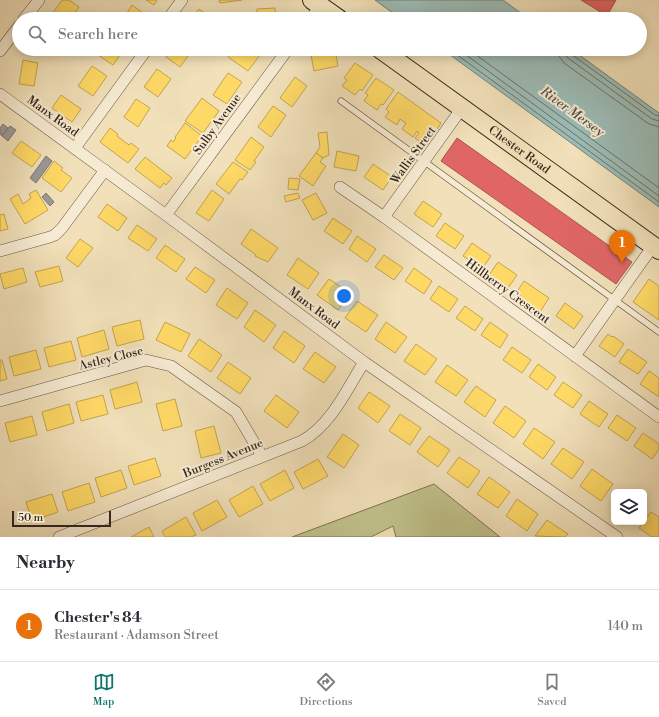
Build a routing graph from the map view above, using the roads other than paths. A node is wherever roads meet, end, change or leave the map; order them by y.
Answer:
1 (39, 0) edge
2 (182, 0) edge
3 (30, 12) edge
4 (173, 12) edge
5 (12, 35) edge
6 (0, 51) edge
7 (142, 56) edge
8 (283, 56) edge
9 (390, 56) edge
10 (0, 94) edge
11 (341, 101) dead end
12 (462, 108) junction
13 (75, 148) junction
14 (424, 162) junction
15 (105, 170) junction
16 (340, 187) dead end
17 (166, 215) junction
18 (384, 217) junction
19 (656, 248) edge
20 (0, 251) edge
21 (615, 301) junction
22 (659, 332) edge
23 (575, 356) junction
24 (364, 362) junction
25 (0, 401) edge
26 (659, 417) edge
27 (262, 456) junction
28 (59, 537) edge
29 (617, 537) edge

1 - 3 street
2 - 4 street
5 - 6 street
7 - 13 street
8 - 17 street, Sulby Avenue
9 - 12 highway, Chester Road
10 - 13 street, Manx Road
11 - 14 lane
12 - 14 street, Wallis Street
12 - 19 highway, Chester Road
13 - 15 street, Manx Road
14 - 18 street, Wallis Street
14 - 21 lane
15 - 17 street, Manx Road
15 - 20 street
16 - 18 street, Hillberry Crescent
17 - 24 street, Manx Road
18 - 23 street, Hillberry Crescent
19 - 21 street
21 - 22 lane
21 - 23 street
23 - 26 street, Hillberry Crescent
24 - 27 street, Burgess Avenue
24 - 29 street, Manx Road
25 - 27 street, Astley Close
27 - 28 street, Burgess Avenue

